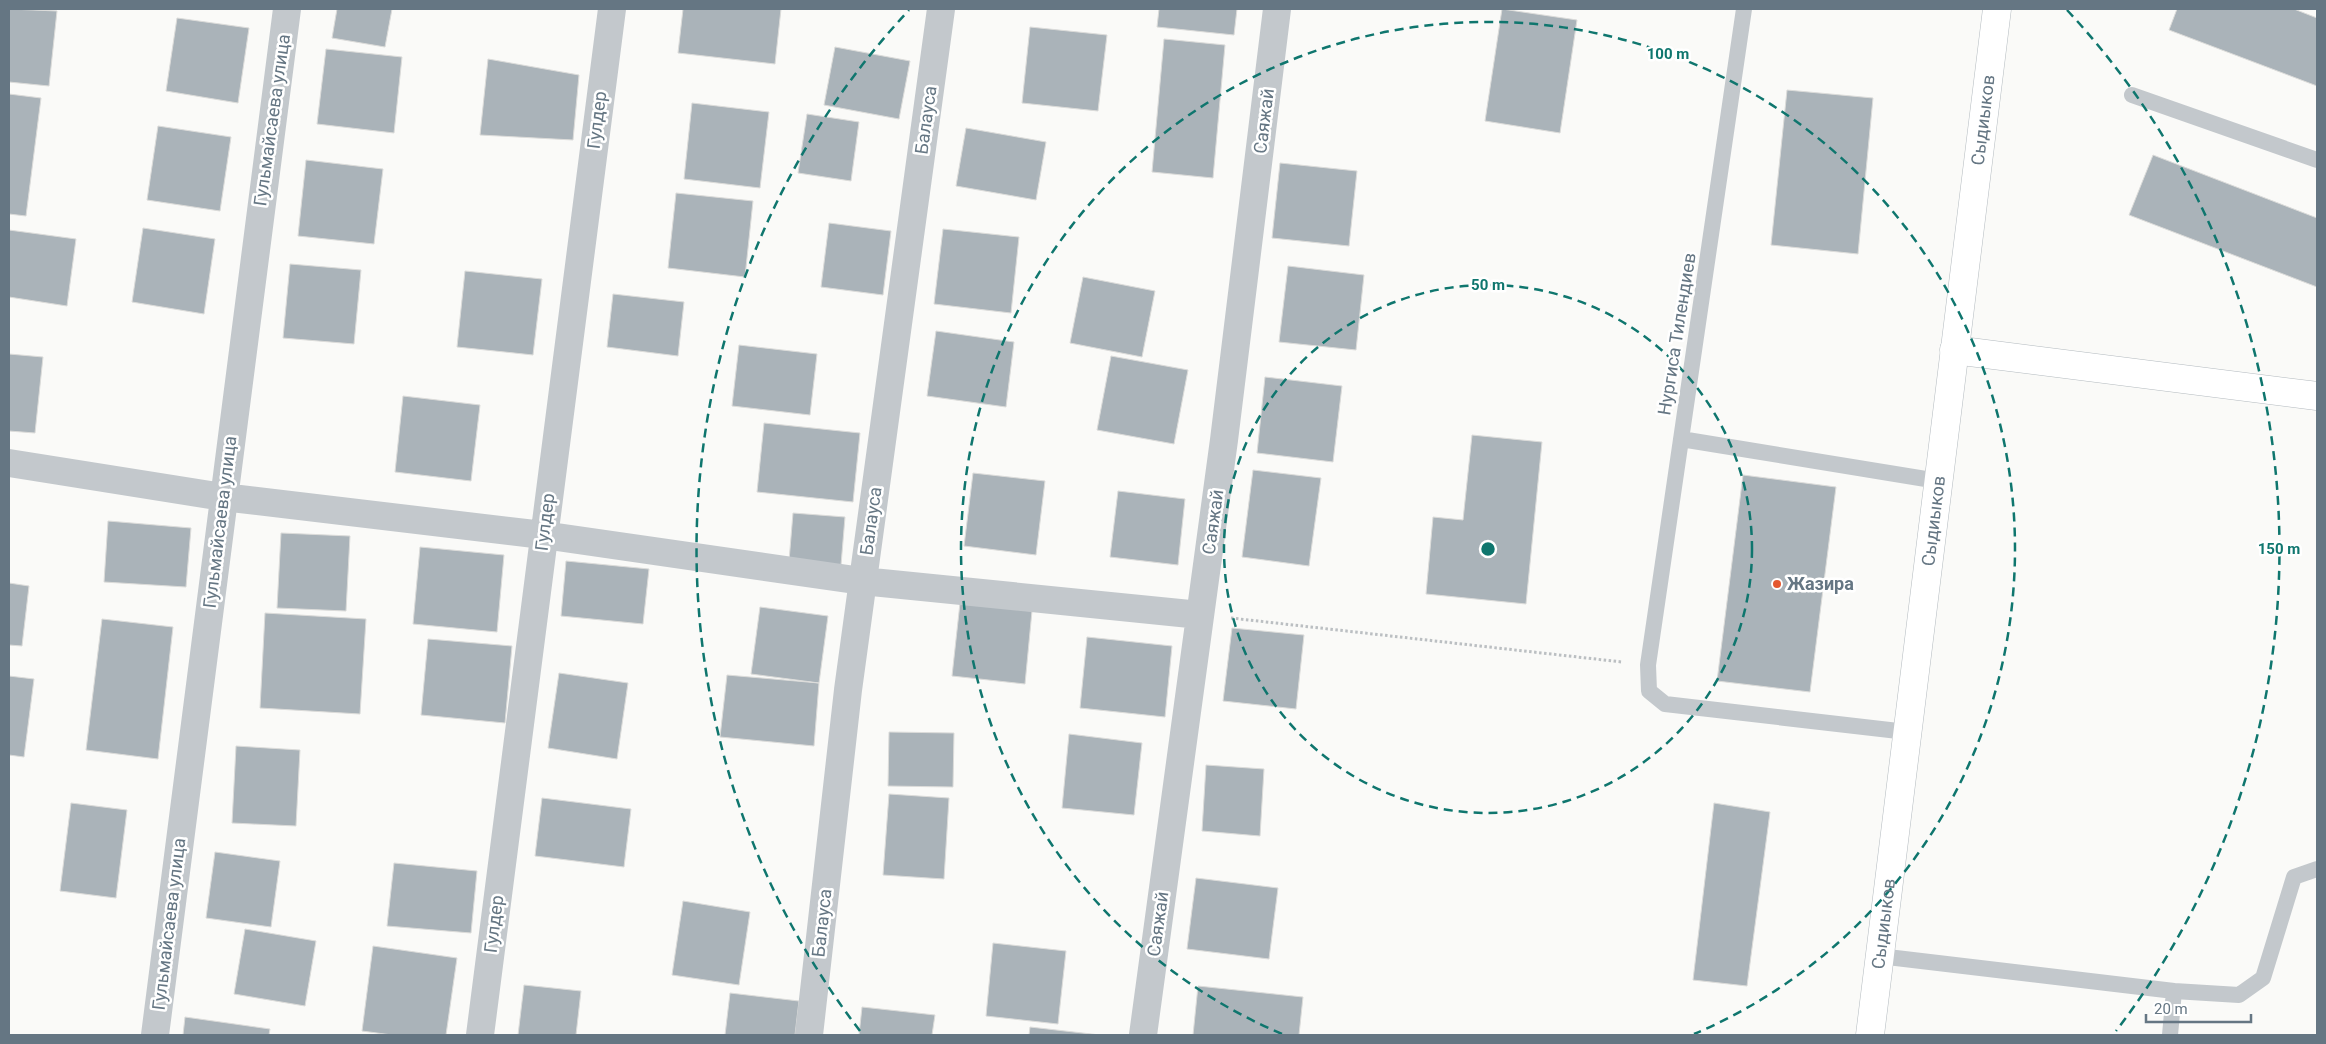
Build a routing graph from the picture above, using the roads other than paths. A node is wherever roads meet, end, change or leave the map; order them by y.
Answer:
1 (287, 9) edge
2 (612, 9) edge
3 (941, 9) edge
4 (1277, 9) edge
5 (1744, 9) edge
6 (1997, 9) edge
7 (2132, 95) dead end
8 (2317, 160) edge
9 (1954, 350) junction
10 (2317, 396) edge
11 (1682, 439) junction
12 (9, 463) edge
13 (1938, 481) junction
14 (223, 497) junction
15 (543, 535) junction
16 (862, 581) junction
17 (1200, 615) junction
18 (1907, 732) junction
19 (2317, 869) edge
20 (1880, 956) junction
21 (2174, 991) junction
22 (1868, 1034) edge
23 (155, 1035) edge
24 (480, 1035) edge
25 (809, 1035) edge
26 (1142, 1035) edge
27 (2170, 1035) edge

1 - 14 street, Гульмайсаева улица
2 - 15 street, Гулдер
3 - 16 street, Балауса
4 - 17 street, Саяжай
5 - 11 lane, Нургиса Тилендиев
6 - 9 street, Сыдиыков
7 - 8 lane
9 - 10 street
9 - 13 street, Сыдиыков
11 - 13 lane
11 - 18 lane, Нургиса Тилендиев
12 - 14 street
13 - 18 street, Сыдиыков
14 - 15 street
14 - 23 street, Гульмайсаева улица
15 - 16 street
15 - 24 street, Гулдер
16 - 17 street
16 - 25 street, Балауса
17 - 26 street, Саяжай
18 - 20 street, Сыдиыков
19 - 21 lane
20 - 21 lane
20 - 22 street, Сыдиыков
21 - 27 lane

